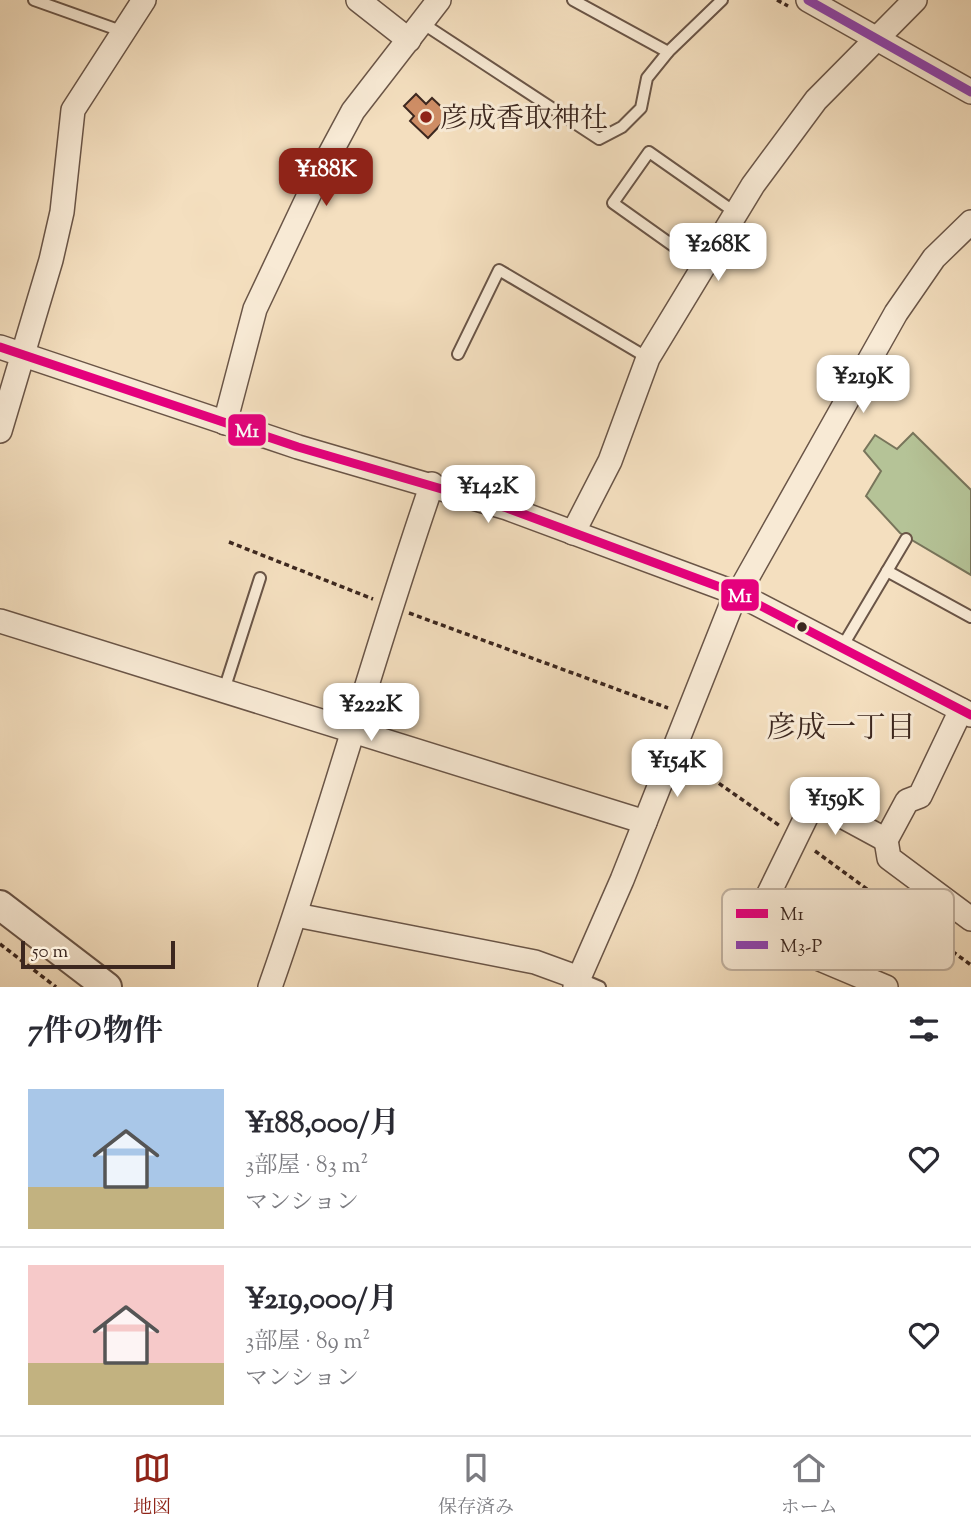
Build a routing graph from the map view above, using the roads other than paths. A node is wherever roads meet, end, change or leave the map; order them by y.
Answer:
1 (34, 0) edge
2 (144, 0) edge
3 (358, 0) edge
4 (439, 0) edge
5 (573, 0) edge
6 (722, 0) edge
7 (808, 0) edge
8 (915, 0) edge
9 (124, 32) junction
10 (415, 32) junction
11 (875, 38) junction
12 (668, 52) junction
13 (971, 92) edge
14 (736, 212) junction
15 (971, 222) edge
16 (703, 267) junction
17 (0, 347) edge
18 (25, 354) junction
19 (458, 354) dead end
20 (648, 358) junction
21 (225, 423) junction
22 (0, 431) edge
23 (432, 484) junction
24 (573, 533) junction
25 (906, 539) dead end
26 (887, 571) junction
27 (260, 578) dead end
28 (737, 594) junction
29 (971, 617) edge
30 (0, 621) edge
31 (842, 647) junction
32 (223, 690) junction
33 (966, 712) edge
34 (352, 730) junction
35 (645, 822) junction
36 (886, 840) junction
37 (771, 889) edge
38 (931, 889) edge
39 (0, 905) edge
40 (954, 906) edge
41 (296, 915) junction
42 (971, 919) edge
43 (846, 970) edge
44 (577, 983) edge
45 (107, 987) edge
46 (270, 987) edge
47 (600, 987) edge
48 (886, 987) edge

1 - 9 lane
2 - 9 street
3 - 10 street
4 - 10 street
5 - 12 lane
6 - 12 lane
7 - 11 street
8 - 11 street
9 - 18 street
10 - 12 lane
10 - 21 street
11 - 13 street
11 - 14 street
14 - 16 street
14 - 16 lane
15 - 28 street
16 - 20 street
17 - 18 street
18 - 21 street
18 - 22 street
19 - 20 lane
20 - 24 street
21 - 23 street
23 - 24 street
23 - 34 street
24 - 28 street
25 - 26 lane
26 - 29 lane
26 - 31 lane
27 - 32 lane
28 - 31 street
28 - 35 street
30 - 32 street
31 - 33 street
32 - 34 street
33 - 36 street
34 - 35 street
34 - 41 street
35 - 44 street
36 - 37 street
36 - 38 street
39 - 45 street
40 - 42 street
41 - 44 street
41 - 46 street
43 - 48 street
44 - 47 lane

